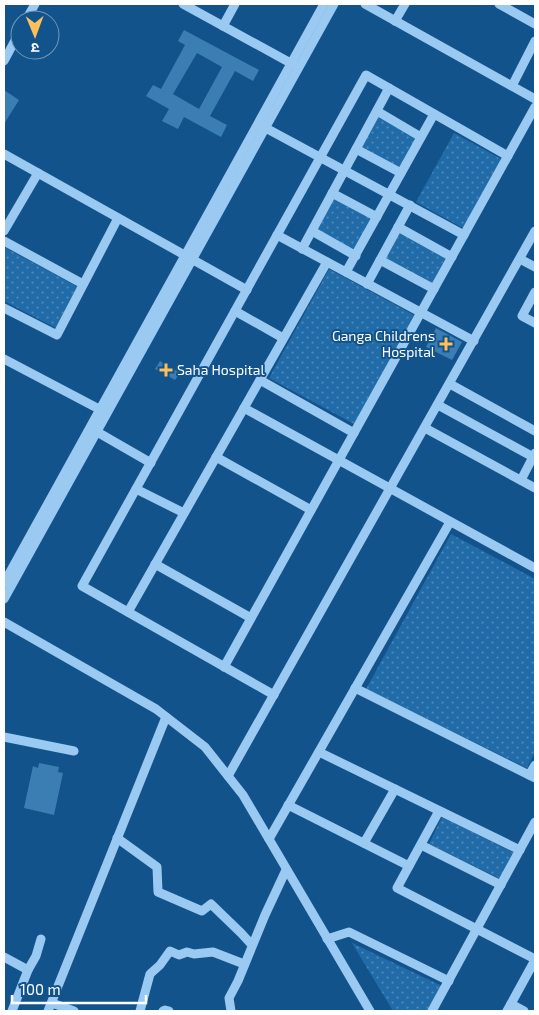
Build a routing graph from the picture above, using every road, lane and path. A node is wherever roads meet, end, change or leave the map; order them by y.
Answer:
1 (183, 4) edge
2 (235, 4) edge
3 (324, 4) edge
4 (334, 4) edge
5 (365, 4) edge
6 (404, 4) edge
7 (499, 4) edge
8 (395, 21) junction
9 (535, 24) edge
10 (223, 26) junction
11 (535, 41) edge
12 (10, 50) edge
13 (4, 61) edge
14 (295, 66) junction
15 (512, 86) junction
16 (389, 88) junction
17 (535, 99) edge
18 (535, 107) edge
19 (377, 111) junction
20 (434, 114) junction
21 (261, 126) junction
22 (421, 137) junction
23 (356, 149) junction
24 (4, 154) edge
25 (508, 156) junction
26 (320, 157) junction
27 (345, 170) junction
28 (401, 173) junction
29 (38, 174) junction
30 (332, 193) junction
31 (389, 194) junction
32 (410, 205) junction
33 (377, 217) junction
34 (118, 218) junction
35 (398, 227) junction
36 (4, 231) edge
37 (312, 231) junction
38 (535, 231) edge
39 (464, 235) junction
40 (277, 236) junction
41 (4, 241) edge
42 (302, 249) junction
43 (356, 256) junction
44 (189, 257) junction
45 (452, 257) junction
46 (520, 259) junction
47 (380, 260) junction
48 (326, 262) junction
49 (535, 267) edge
50 (346, 272) junction
51 (84, 284) junction
52 (368, 284) junction
53 (434, 289) junction
54 (247, 290) junction
55 (535, 294) edge
56 (4, 308) edge
57 (235, 311) junction
58 (421, 312) junction
59 (535, 323) edge
60 (283, 338) junction
61 (474, 341) junction
62 (4, 359) edge
63 (260, 380) junction
64 (450, 384) junction
65 (438, 405) junction
66 (244, 408) junction
67 (99, 409) junction
68 (425, 428) junction
69 (92, 430) junction
70 (535, 431) edge
71 (354, 432) junction
72 (535, 456) edge
73 (216, 457) junction
74 (338, 460) junction
75 (150, 463) junction
76 (521, 480) junction
77 (535, 488) edge
78 (136, 489) junction
79 (390, 489) junction
80 (311, 510) junction
81 (184, 513) junction
82 (450, 522) junction
83 (155, 564) junction
84 (535, 568) edge
85 (4, 583) edge
86 (4, 599) edge
87 (128, 612) junction
88 (251, 618) junction
89 (4, 622) edge
90 (224, 667) junction
91 (355, 688) junction
92 (274, 695) junction
93 (166, 717) junction
94 (4, 737) edge
95 (74, 751) dead end
96 (319, 752) junction
97 (535, 764) edge
98 (228, 776) junction
99 (532, 777) edge
100 (395, 789) junction
101 (288, 805) junction
102 (439, 811) junction
103 (535, 822) edge
104 (117, 838) junction
105 (268, 839) junction
106 (364, 843) junction
107 (421, 845) junction
108 (520, 850) junction
109 (409, 866) junction
110 (286, 870) junction
111 (501, 885) junction
112 (477, 929) junction
113 (41, 939) dead end
114 (327, 939) junction
115 (252, 945) junction
116 (4, 957) edge
117 (535, 959) edge
118 (244, 964) junction
119 (28, 970) junction
120 (449, 981) junction
121 (50, 1007) edge
122 (509, 1007) edge
123 (12, 1011) edge
124 (74, 1011) edge
125 (140, 1011) edge
126 (163, 1011) edge
127 (169, 1011) edge
128 (231, 1011) edge
129 (370, 1011) edge
130 (432, 1011) edge
131 (524, 1011) edge

1 - 10 street
2 - 10 street
3 - 14 street
4 - 14 street
5 - 8 street
6 - 8 street
7 - 9 street
8 - 15 street
10 - 14 street
11 - 15 street
12 - 13 street
14 - 21 street
15 - 17 street
16 - 19 street
16 - 20 street
16 - 26 street
18 - 25 street
19 - 22 street
19 - 23 street
20 - 22 street
20 - 25 street
21 - 26 street
21 - 44 street
22 - 28 street
23 - 27 street
23 - 28 street
24 - 29 street
25 - 39 street
26 - 27 street
26 - 40 street
27 - 30 street
27 - 31 street
28 - 31 street
29 - 34 street
29 - 36 street
30 - 33 street
30 - 37 street
31 - 32 street
31 - 33 street
32 - 35 street
32 - 39 street
33 - 43 street
34 - 44 street
34 - 51 street
35 - 45 street
35 - 47 street
37 - 42 street
37 - 43 street
38 - 46 street
39 - 45 street
40 - 42 street
40 - 54 street
41 - 51 street
42 - 48 street
43 - 50 street
44 - 54 street
44 - 67 street
44 - 69 street
45 - 53 street
46 - 49 street
46 - 61 street
47 - 52 street
47 - 53 street
48 - 50 street
48 - 60 street
50 - 52 street
51 - 56 street
52 - 58 street
53 - 58 street
54 - 57 street
55 - 59 street
57 - 60 street
57 - 75 street
58 - 61 street
58 - 71 street
60 - 63 street
61 - 64 street
62 - 67 street
63 - 66 street
63 - 71 street
64 - 65 street
64 - 70 street
65 - 68 street
65 - 72 street
66 - 73 street
66 - 74 street
67 - 69 street
68 - 76 street
68 - 79 street
69 - 75 street
69 - 85 street
69 - 86 street
71 - 74 street
72 - 76 street
73 - 80 street
73 - 81 street
74 - 79 street
74 - 80 street
75 - 78 street
76 - 77 street
78 - 81 street
78 - 87 street
79 - 82 street
79 - 92 street
80 - 88 street
81 - 83 street
82 - 84 street
82 - 91 street
83 - 87 street
83 - 88 street
87 - 90 street
88 - 90 street
89 - 93 street
90 - 92 street
91 - 96 street
91 - 99 street
92 - 98 street
93 - 98 street
93 - 104 street
94 - 95 street
96 - 100 street
96 - 101 street
97 - 99 street
98 - 105 street
100 - 102 street
100 - 106 street
101 - 105 street
101 - 106 street
102 - 107 street
102 - 108 street
103 - 108 street
104 - 115 street
104 - 121 street
105 - 110 street
106 - 109 street
107 - 109 street
107 - 111 street
108 - 111 street
109 - 112 street
110 - 114 street
110 - 115 street
111 - 112 street
112 - 117 street
112 - 120 street
113 - 119 street
114 - 120 street
114 - 129 street
115 - 118 street
116 - 119 street
117 - 122 street
118 - 125 street
118 - 128 street
119 - 123 street
120 - 130 street
121 - 124 street
122 - 131 street
126 - 127 street

